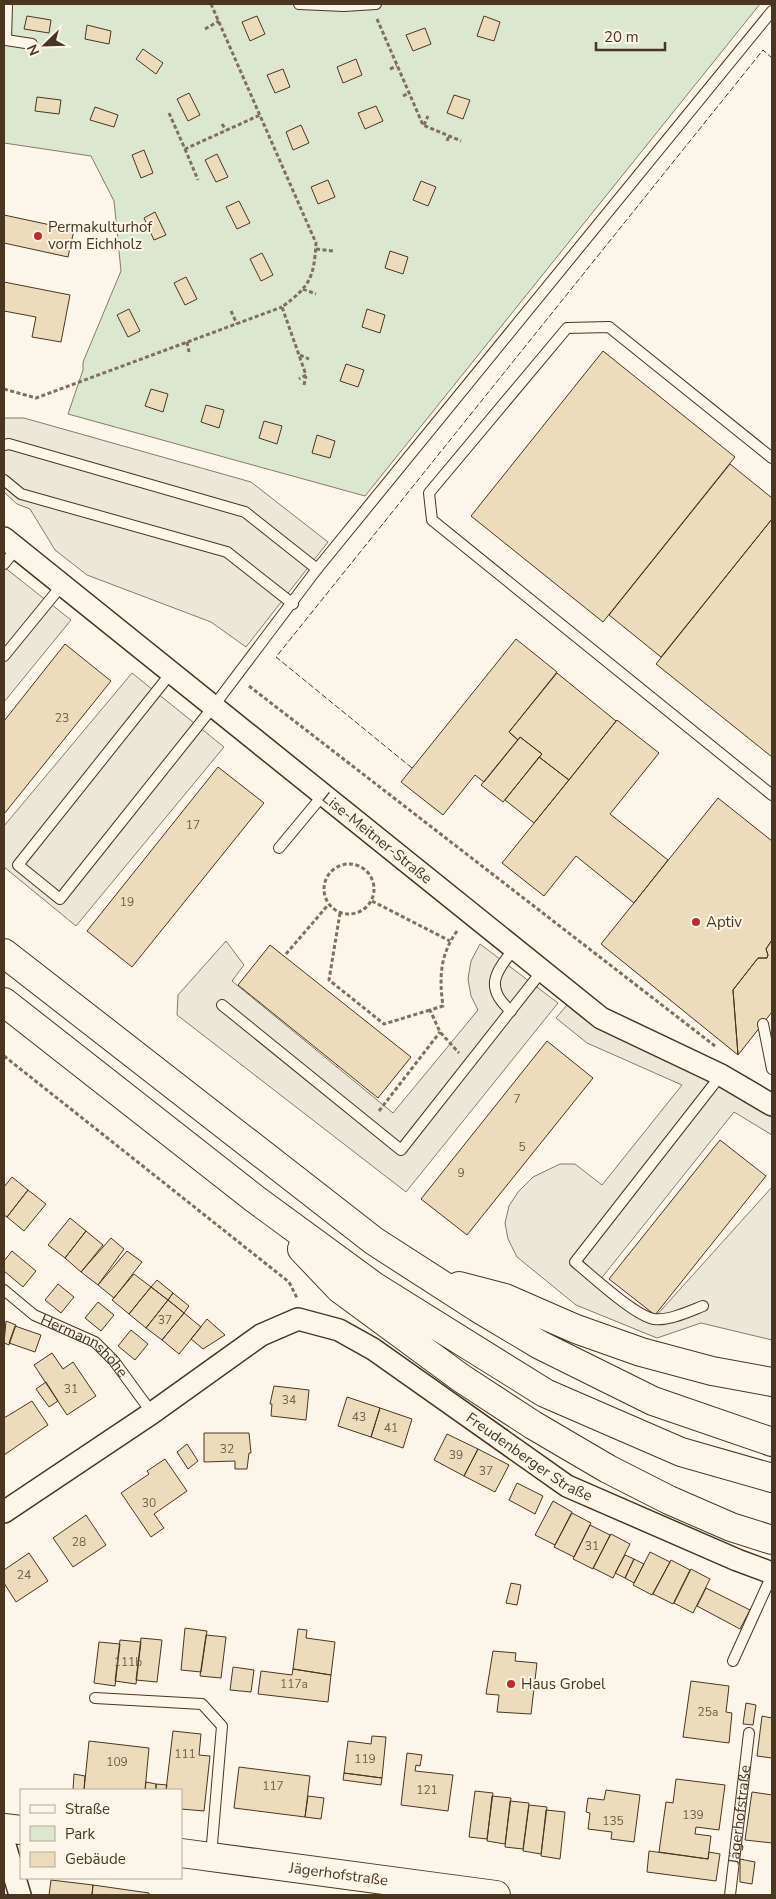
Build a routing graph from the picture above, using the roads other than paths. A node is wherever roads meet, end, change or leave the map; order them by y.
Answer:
1 (7, 4) edge
2 (299, 4) edge
3 (373, 4) edge
4 (772, 13) edge
5 (5, 40) edge
6 (32, 44) dead end
7 (4, 445) edge
8 (772, 458) edge
9 (4, 480) edge
10 (8, 550) edge
11 (316, 569) junction
12 (62, 585) junction
13 (293, 604) junction
14 (4, 656) edge
15 (171, 673) junction
16 (214, 708) junction
17 (324, 795) junction
18 (772, 795) edge
19 (279, 848) dead end
20 (514, 949) junction
21 (4, 953) edge
22 (542, 971) junction
23 (4, 1002) edge
24 (222, 1005) dead end
25 (511, 1011) junction
26 (763, 1024) dead end
27 (772, 1069) edge
28 (721, 1075) junction
29 (772, 1105) edge
30 (255, 1199) junction
31 (433, 1280) junction
32 (4, 1290) edge
33 (703, 1306) dead end
34 (772, 1382) edge
35 (152, 1413) junction
36 (772, 1442) edge
37 (772, 1478) edge
38 (4, 1512) edge
39 (772, 1540) edge
40 (772, 1574) edge
41 (733, 1661) dead end
42 (96, 1698) dead end
43 (749, 1733) dead end
44 (4, 1828) edge
45 (20, 1830) edge
46 (4, 1842) edge
47 (182, 1853) edge
48 (210, 1857) junction
49 (441, 1892) edge
50 (20, 1895) edge
51 (496, 1895) edge
52 (730, 1895) edge

1 - 5 lane
2 - 3 lane
4 - 11 lane
5 - 6 lane
7 - 11 lane
8 - 18 lane
9 - 13 lane
10 - 12 street, Lise-Meitner-Straße
11 - 13 lane
12 - 14 lane
12 - 15 street, Lise-Meitner-Straße
13 - 16 lane
15 - 16 street, Lise-Meitner-Straße
15 - 16 lane
16 - 17 street, Lise-Meitner-Straße
17 - 19 lane
17 - 20 street, Lise-Meitner-Straße
20 - 22 street, Lise-Meitner-Straße
20 - 25 lane
21 - 31 main road
22 - 25 lane
22 - 28 street, Lise-Meitner-Straße
23 - 30 main road
24 - 25 lane
26 - 27 lane
28 - 29 street, Lise-Meitner-Straße
28 - 33 lane
30 - 37 main road
30 - 39 main road
31 - 34 main road
31 - 36 main road
32 - 35 lane, Hermannshöhe
35 - 38 street
35 - 40 street, Freudenberger Straße
40 - 41 lane
42 - 48 lane
43 - 52 lane, Jägerhofstraße
44 - 45 main road
46 - 50 street
47 - 48 main road, Jägerhofstraße
48 - 49 main road, Jägerhofstraße
49 - 51 main road, Jägerhofstraße

